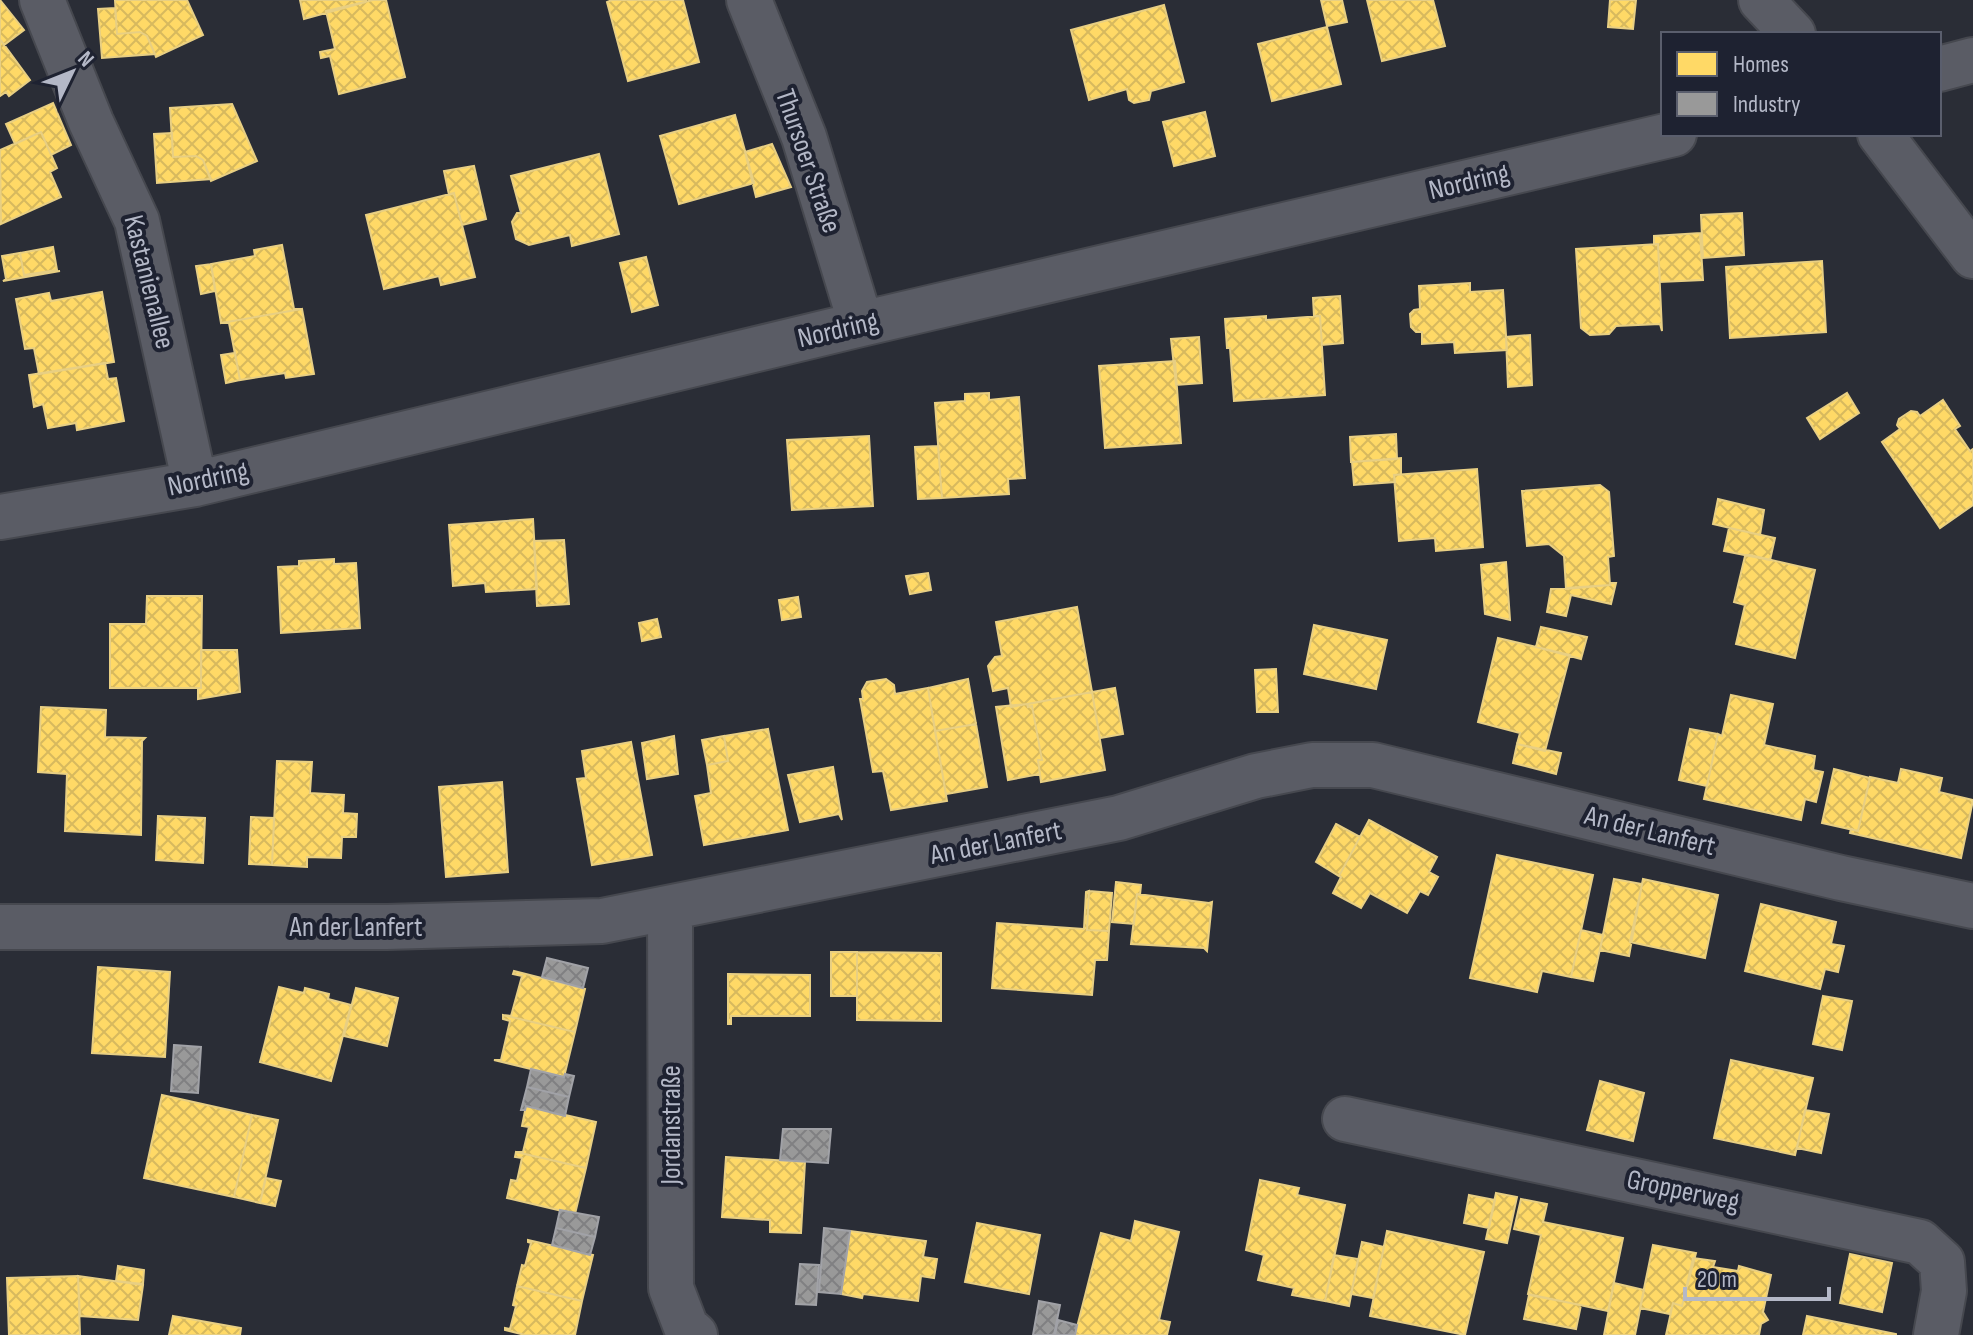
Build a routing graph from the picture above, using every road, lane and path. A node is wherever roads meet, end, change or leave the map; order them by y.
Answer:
1 (42, 0) edge
2 (749, 0) edge
3 (1761, 0) edge
4 (1791, 32) edge
5 (1973, 60) edge
6 (1941, 68) edge
7 (1665, 136) edge
8 (1882, 136) edge
9 (1973, 256) edge
10 (861, 324) junction
11 (195, 484) junction
12 (0, 517) edge
13 (1973, 906) edge
14 (670, 908) junction
15 (0, 927) edge
16 (1345, 1119) dead end
17 (695, 1335) edge
18 (1936, 1335) edge

1 - 11 street, Kastanienallee
2 - 10 street, Thursoer Straße
3 - 4 street
5 - 6 street
7 - 10 street, Nordring
8 - 9 street
10 - 11 street, Nordring
11 - 12 street, Nordring
13 - 14 street, An der Lanfert
14 - 15 street, An der Lanfert
14 - 17 street, Jordanstraße
16 - 18 street, Gropperweg

